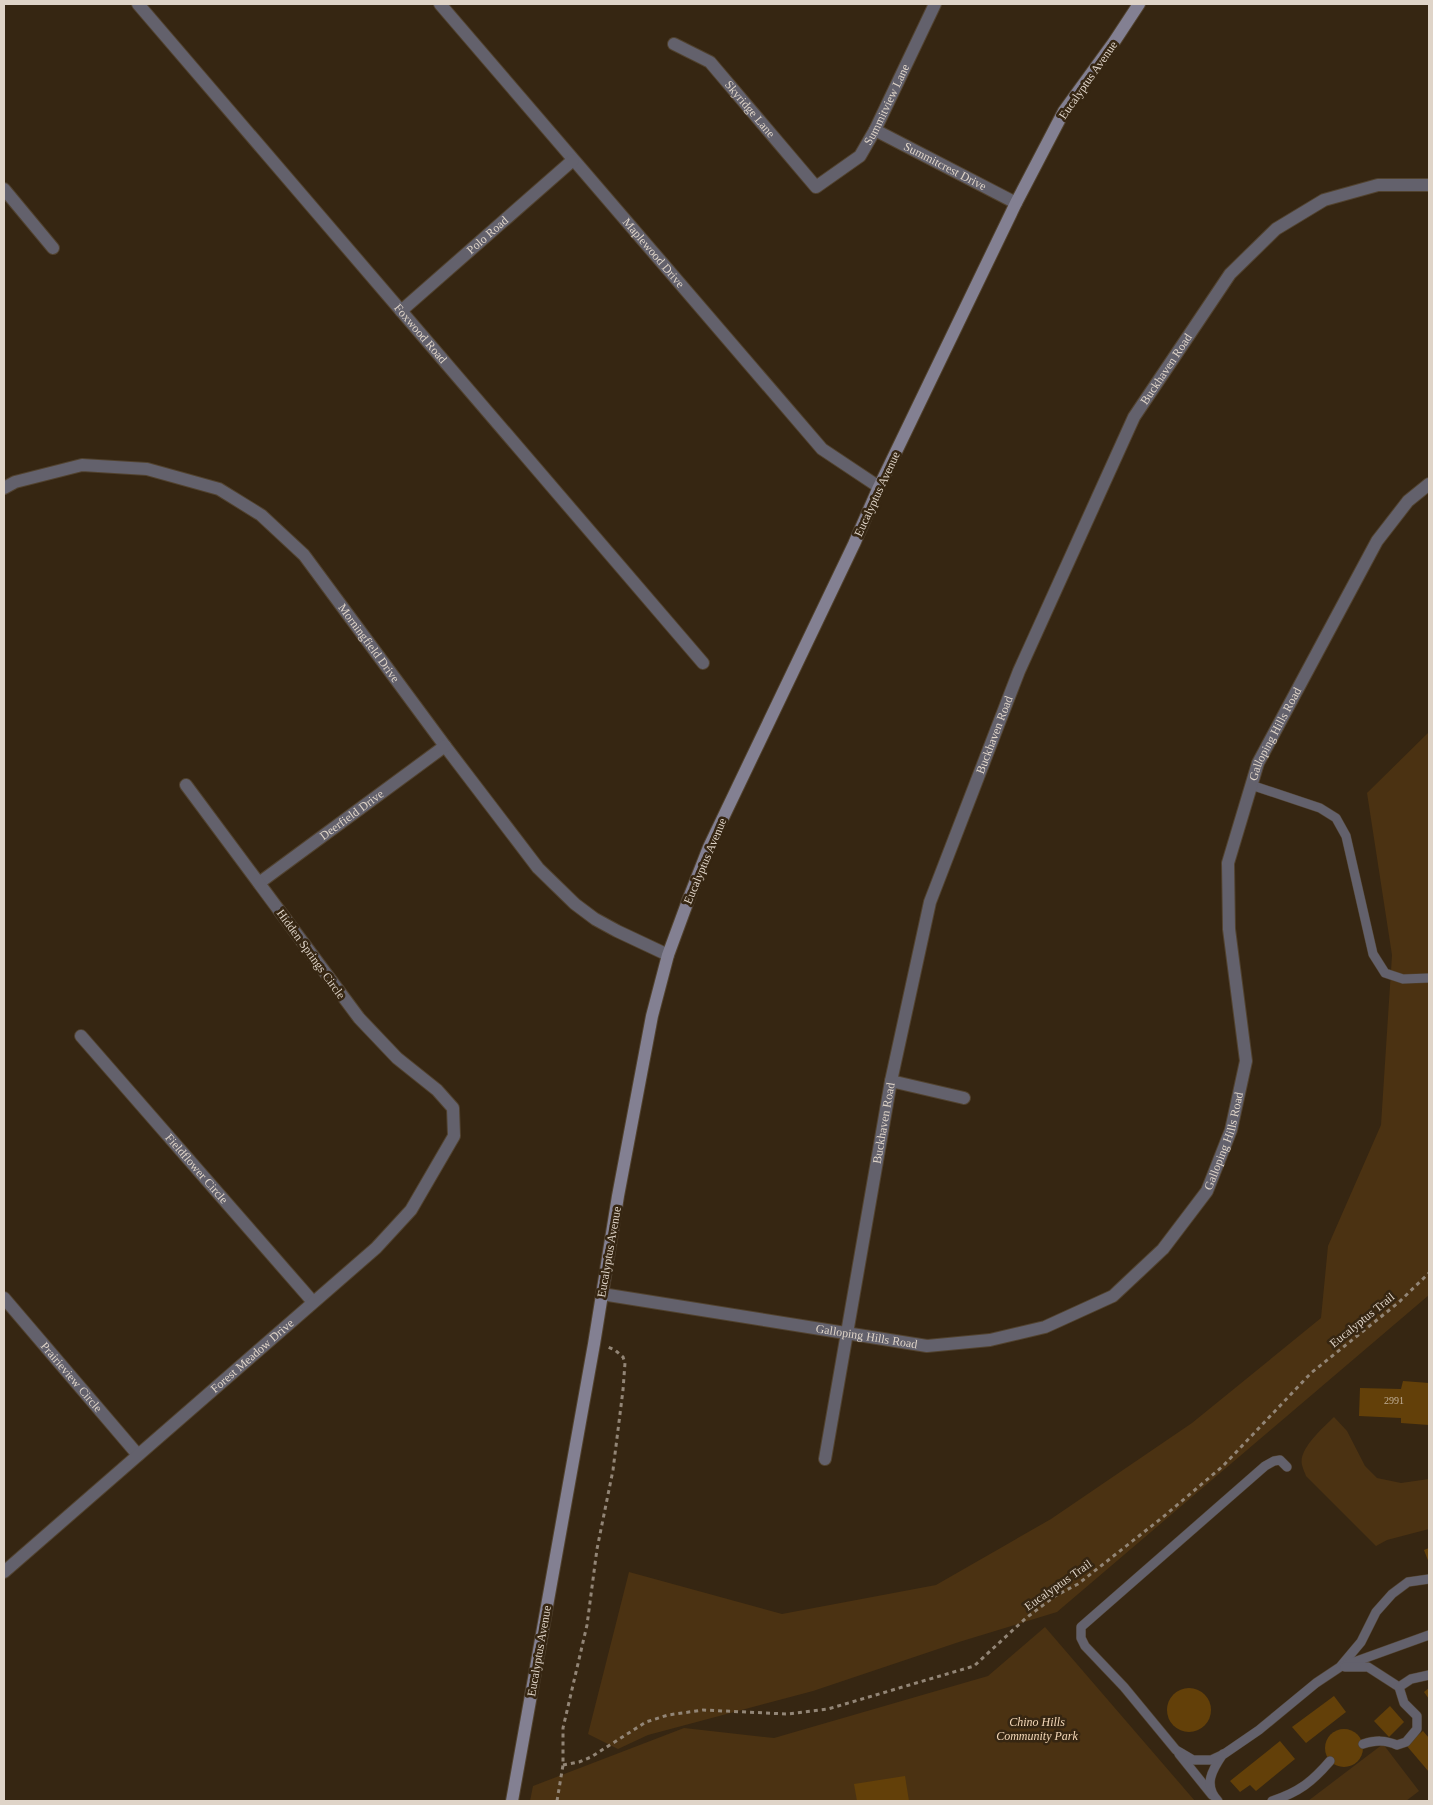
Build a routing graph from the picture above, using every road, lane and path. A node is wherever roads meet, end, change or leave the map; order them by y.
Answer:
1 (138, 4) edge
2 (440, 4) edge
3 (935, 4) edge
4 (1139, 4) edge
5 (674, 44) dead end
6 (875, 130) junction
7 (573, 160) junction
8 (1429, 185) edge
9 (816, 187) joint
10 (4, 189) edge
11 (1016, 203) junction
12 (54, 248) dead end
13 (401, 311) junction
14 (1429, 484) edge
15 (879, 487) junction
16 (4, 488) edge
17 (702, 663) dead end
18 (445, 746) junction
19 (186, 785) dead end
20 (1251, 786) junction
21 (259, 883) junction
22 (668, 955) junction
23 (1429, 978) edge
24 (81, 1036) dead end
25 (891, 1081) junction
26 (964, 1098) dead end
27 (453, 1108) joint
28 (1429, 1274) edge
29 (602, 1294) junction
30 (4, 1298) edge
31 (313, 1302) junction
32 (848, 1333) junction
33 (594, 1344) junction
34 (138, 1455) junction
35 (824, 1459) dead end
36 (1287, 1467) dead end
37 (4, 1572) edge
38 (1429, 1579) edge
39 (1429, 1635) edge
40 (1340, 1667) junction
41 (1429, 1674) edge
42 (1399, 1687) junction
43 (1363, 1744) dead end
44 (1176, 1750) junction
45 (1224, 1754) junction
46 (1330, 1761) dead end
47 (563, 1765) junction
48 (1215, 1798) edge
49 (512, 1801) edge
50 (557, 1801) edge
51 (1272, 1801) edge

1 - 13 street, Foxwood Road
2 - 7 street, Maplewood Drive
3 - 6 street, Summitview Lane
4 - 11 street, Eucalyptus Avenue
5 - 9 street, Skyridge Lane
6 - 9 street, Summitview Lane
6 - 11 street, Summitcrest Drive
7 - 13 street, Polo Road
7 - 15 street, Maplewood Drive
8 - 25 street, Buckhaven Road
10 - 12 street
11 - 15 street, Eucalyptus Avenue
13 - 17 street, Foxwood Road
14 - 20 street, Galloping Hills Road
15 - 22 street, Eucalyptus Avenue
16 - 18 street, Morningfield Drive
18 - 21 street, Deerfield Drive
18 - 22 street, Morningfield Drive
19 - 21 street, Hidden Springs Circle
20 - 23 lane
20 - 32 street, Galloping Hills Road
21 - 27 street, Hidden Springs Circle
22 - 29 street, Eucalyptus Avenue
24 - 31 street, Fieldflower Circle
25 - 26 street
25 - 32 street, Buckhaven Road
27 - 31 street, Forest Meadow Drive
28 - 47 path, Eucalyptus Trail
29 - 32 street, Galloping Hills Road
29 - 33 street, Eucalyptus Avenue
30 - 34 street, Prairieview Circle
31 - 34 street, Forest Meadow Drive
32 - 35 street, Buckhaven Road
33 - 47 path
33 - 49 street, Eucalyptus Avenue
34 - 37 street, Forest Meadow Drive
36 - 44 lane
38 - 40 lane
39 - 40 lane
40 - 42 lane
40 - 45 lane
41 - 42 lane
42 - 43 lane
44 - 45 lane
44 - 48 lane
45 - 48 lane
46 - 51 lane
47 - 50 path

